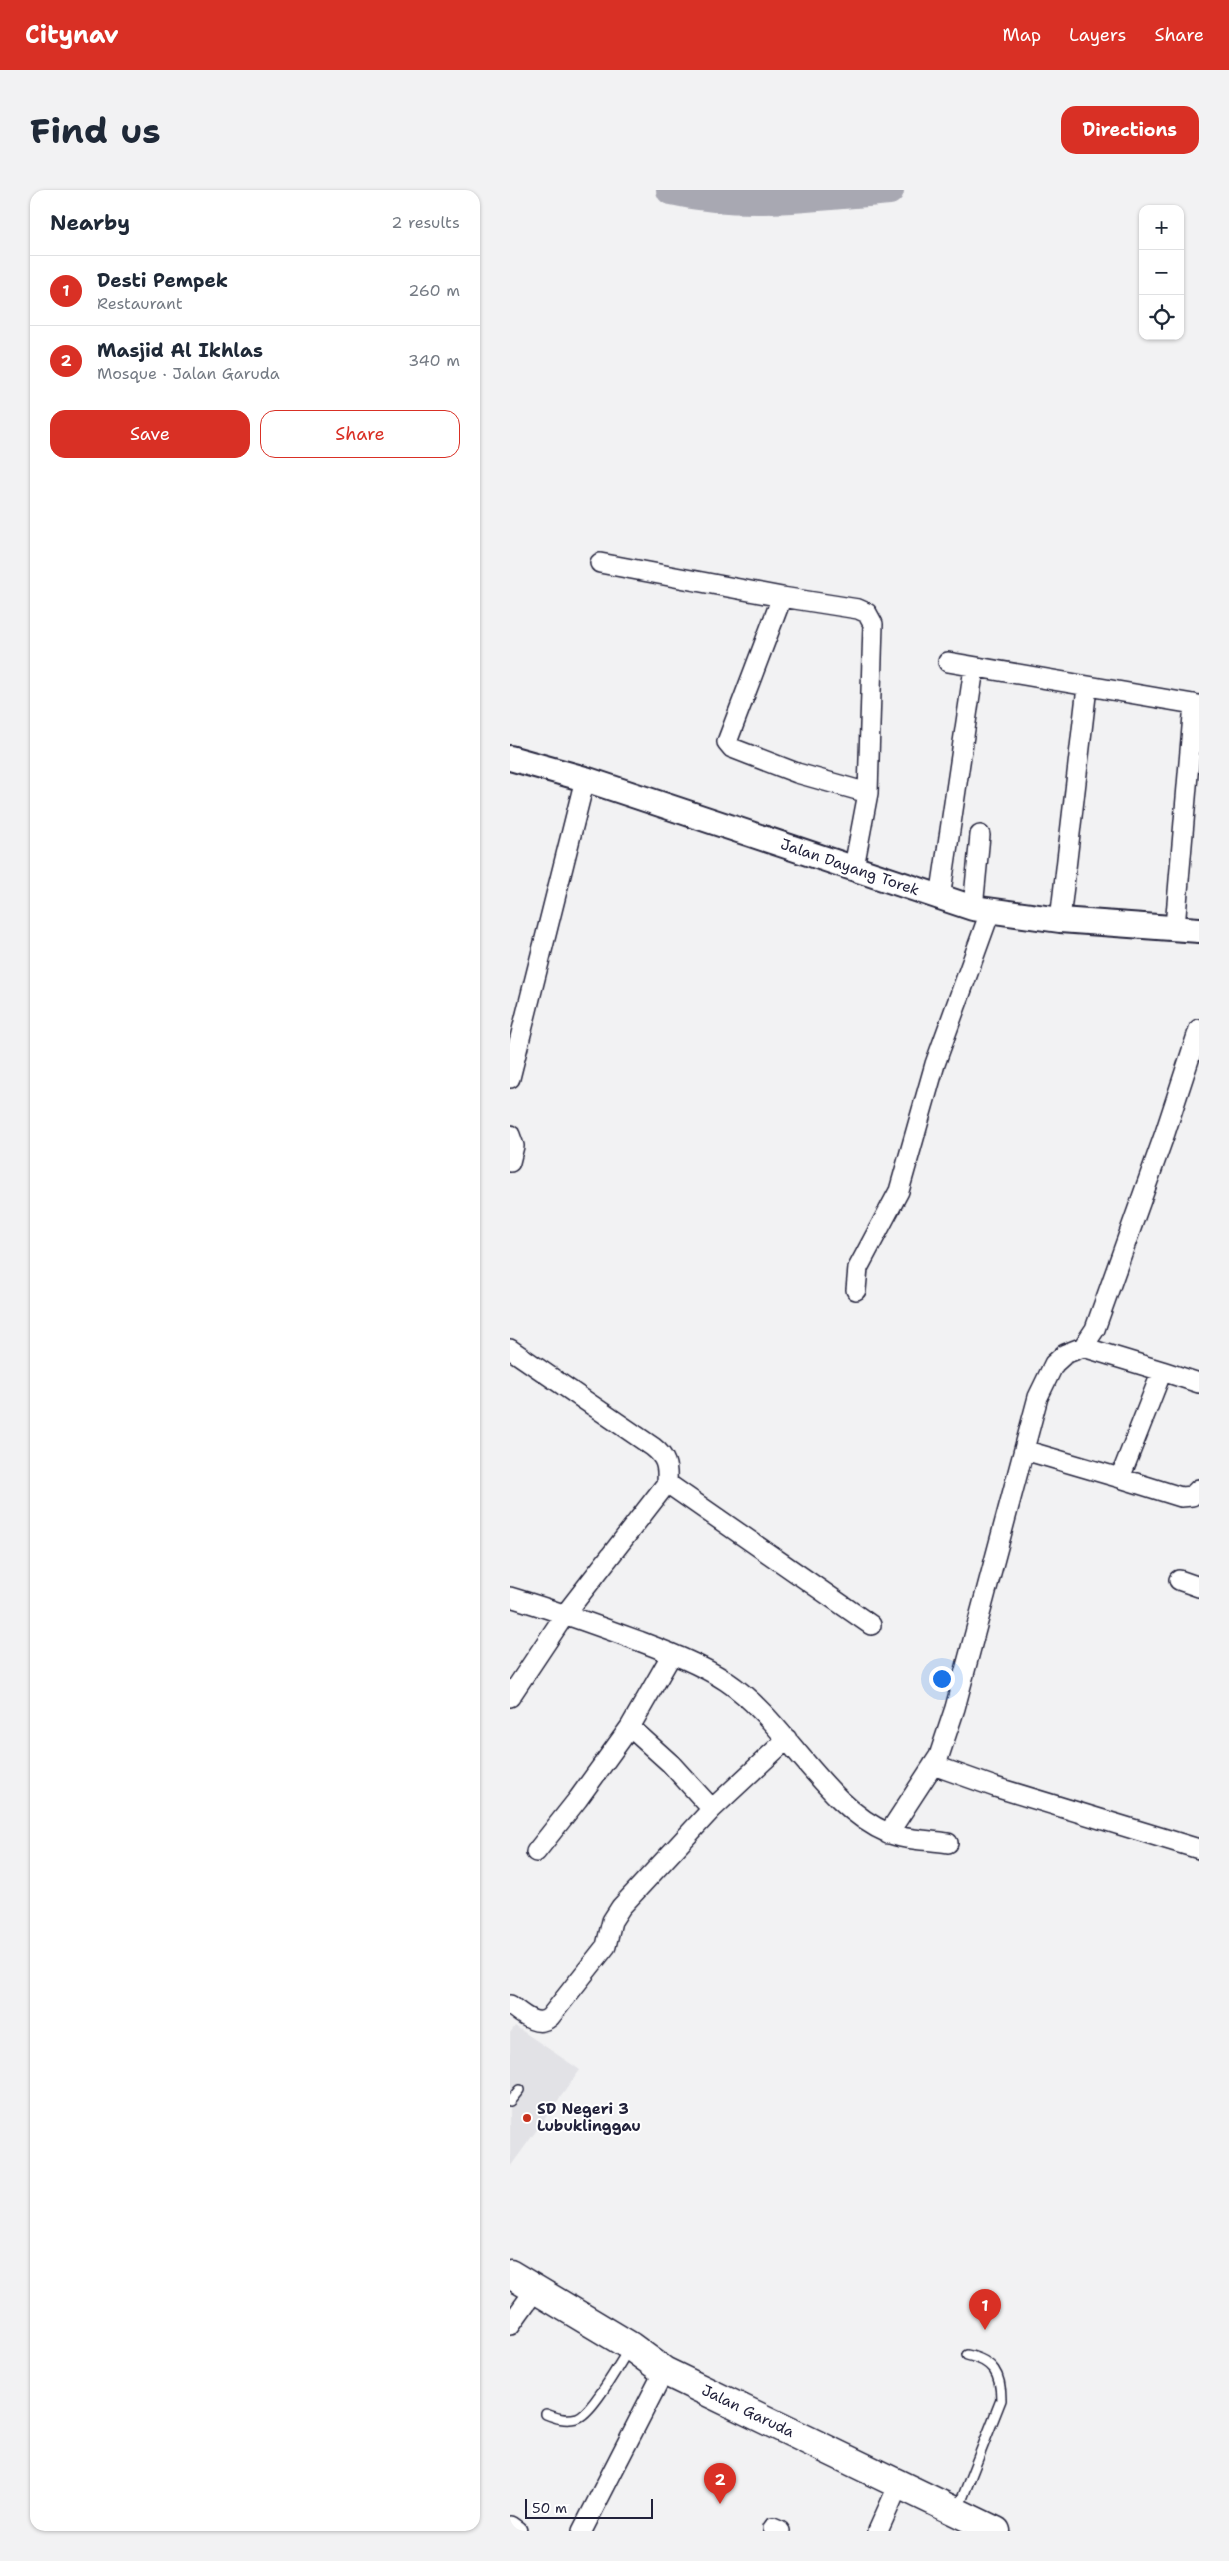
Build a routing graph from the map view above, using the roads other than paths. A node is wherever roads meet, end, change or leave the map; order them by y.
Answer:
1 (600, 563) dead end
2 (782, 597) junction
3 (948, 662) dead end
4 (974, 668) junction
5 (1087, 687) junction
6 (1197, 705) edge
7 (510, 758) edge
8 (585, 779) junction
9 (868, 793) junction
10 (980, 835) dead end
11 (854, 867) junction
12 (940, 898) junction
13 (982, 910) junction
14 (1060, 920) junction
15 (1175, 927) junction
16 (1199, 930) edge
17 (1199, 1029) edge
18 (510, 1078) edge
19 (510, 1135) edge
20 (510, 1162) edge
21 (856, 1290) dead end
22 (1083, 1346) junction
23 (510, 1349) edge
24 (1162, 1371) junction
25 (1199, 1383) edge
26 (1024, 1450) junction
27 (1120, 1478) junction
28 (667, 1483) junction
29 (1199, 1489) edge
30 (1179, 1580) dead end
31 (1199, 1587) edge
32 (510, 1597) edge
33 (566, 1613) junction
34 (871, 1625) dead end
35 (672, 1654) junction
36 (510, 1697) edge
37 (630, 1727) junction
38 (787, 1739) junction
39 (933, 1765) junction
40 (712, 1809) junction
41 (888, 1834) junction
42 (948, 1842) dead end
43 (1199, 1849) edge
44 (536, 1852) dead end
45 (510, 2005) edge
46 (519, 2090) dead end
47 (510, 2101) edge
48 (510, 2274) edge
49 (535, 2290) junction
50 (510, 2325) edge
51 (630, 2346) junction
52 (967, 2355) dead end
53 (664, 2371) junction
54 (546, 2414) dead end
55 (899, 2484) junction
56 (957, 2511) junction
57 (510, 2526) edge
58 (517, 2531) edge
59 (582, 2531) edge
60 (878, 2531) edge
61 (996, 2531) edge

1 - 2 street
2 - 9 street
2 - 9 street
3 - 4 street
4 - 5 street
4 - 12 street
5 - 6 street
5 - 14 street
6 - 15 street
7 - 8 street, Jalan Dayang Torek
8 - 11 street, Jalan Dayang Torek
8 - 18 street
9 - 11 street
10 - 13 street
11 - 12 street, Jalan Dayang Torek
12 - 13 street, Jalan Dayang Torek
13 - 14 street, Jalan Dayang Torek
13 - 21 street
14 - 15 street, Jalan Dayang Torek
15 - 16 street, Jalan Dayang Torek
17 - 22 street
19 - 20 street
22 - 24 street
22 - 26 street
23 - 28 street
24 - 25 street
24 - 27 street
26 - 27 street
26 - 39 street
27 - 29 street
28 - 33 street
28 - 34 street
30 - 31 street
32 - 33 street
33 - 35 street
33 - 36 street
35 - 37 street
35 - 38 street
37 - 40 street
37 - 44 street
38 - 40 street
38 - 41 street
39 - 41 street
39 - 43 street
40 - 45 street
41 - 42 street
46 - 47 lane
48 - 49 highway, Jalan Garuda
49 - 50 street
49 - 51 highway, Jalan Garuda
51 - 53 highway, Jalan Garuda
51 - 54 lane
52 - 56 lane
53 - 55 highway, Jalan Garuda
53 - 59 street
55 - 56 highway, Jalan Garuda
55 - 60 street
56 - 61 highway, Jalan Garuda
57 - 58 street

